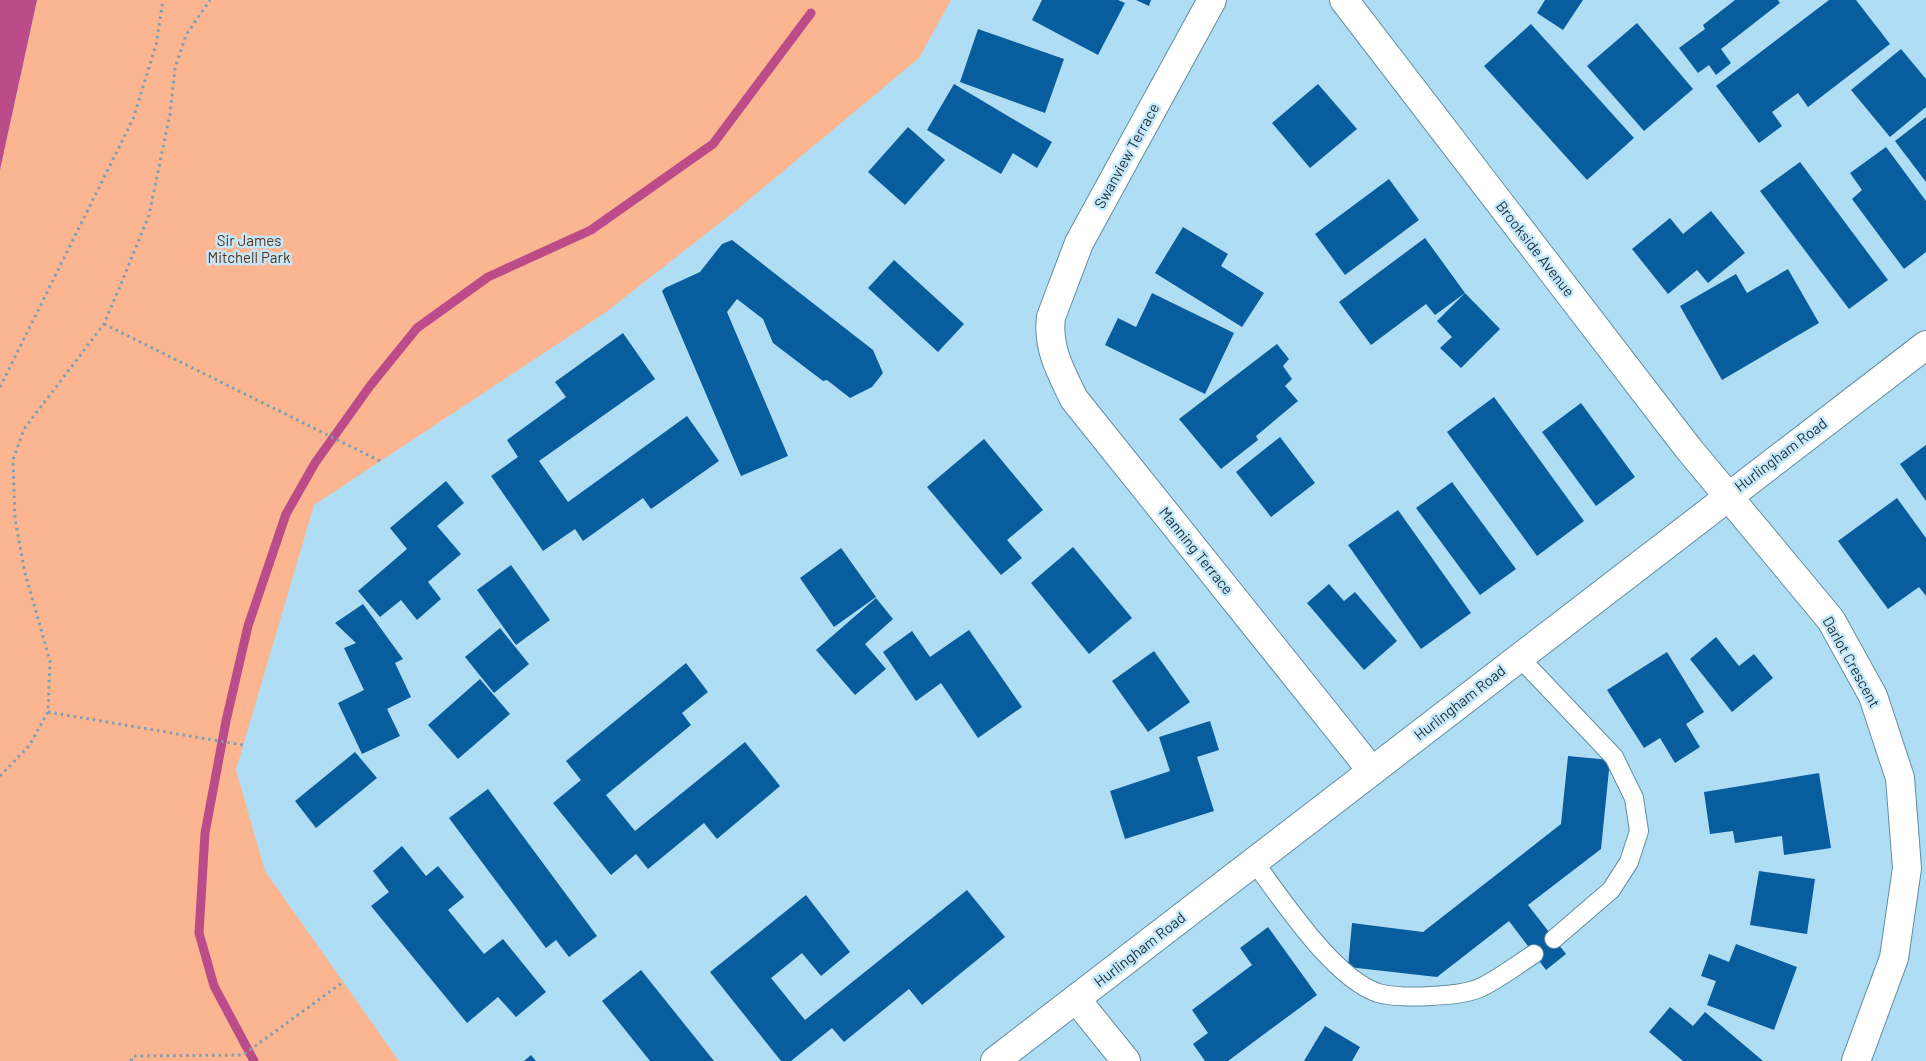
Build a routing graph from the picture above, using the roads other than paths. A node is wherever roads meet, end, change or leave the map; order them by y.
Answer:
1 (1212, 0) edge
2 (1344, 0) edge
3 (1051, 317) joint
4 (1926, 345) edge
5 (1728, 496) junction
6 (1519, 657) junction
7 (1372, 771) junction
8 (1254, 862) junction
9 (1554, 939) dead end
10 (1534, 954) dead end
11 (1076, 999) junction
12 (995, 1061) edge
13 (1126, 1061) edge
14 (1856, 1061) edge

1 - 3 street, Swanview Terrace
2 - 5 street, Brookside Avenue
3 - 7 street, Manning Terrace
4 - 5 street, Hurlingham Road
5 - 6 street, Hurlingham Road
5 - 14 street, Darlot Crescent
6 - 7 street, Hurlingham Road
6 - 9 lane
7 - 8 street, Hurlingham Road
8 - 10 lane
8 - 11 street, Hurlingham Road
11 - 12 street, Hurlingham Road
11 - 13 street

